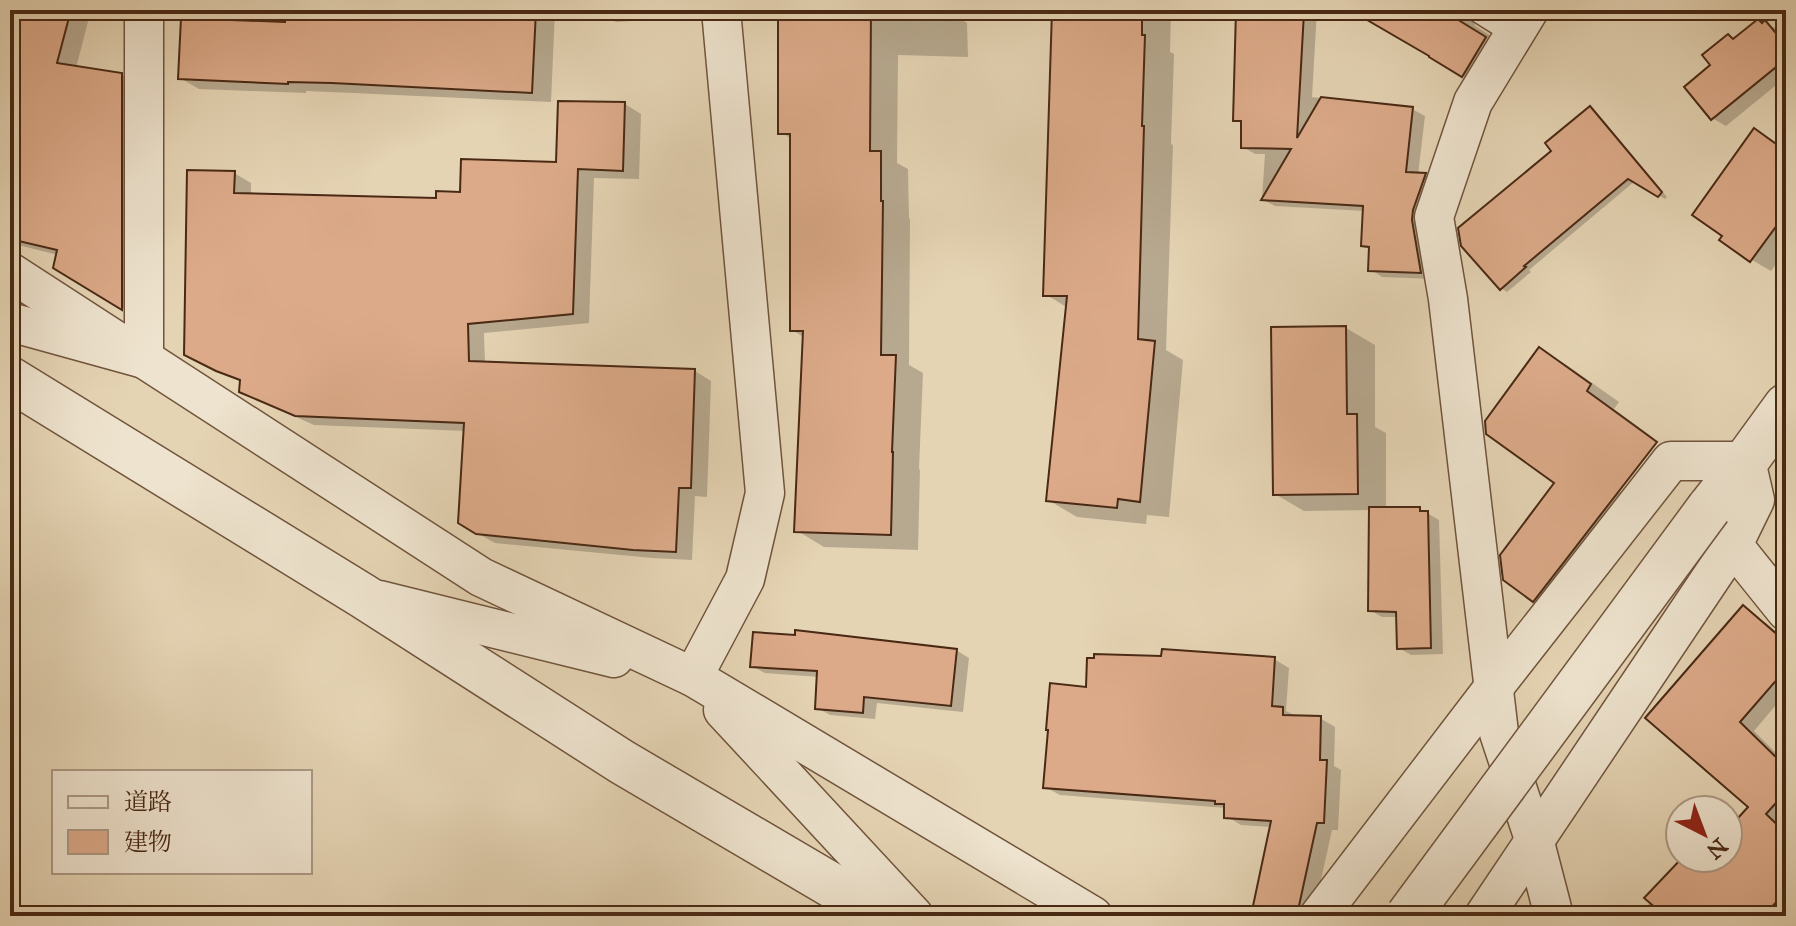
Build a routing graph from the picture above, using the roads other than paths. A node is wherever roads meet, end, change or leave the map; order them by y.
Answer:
1 (144, 10) edge
2 (721, 10) edge
3 (1473, 10) edge
4 (1521, 22) edge
5 (10, 272) edge
6 (10, 322) edge
7 (144, 359) junction
8 (10, 379) edge
9 (1786, 406) edge
10 (1746, 461) junction
11 (1733, 545) junction
12 (363, 596) junction
13 (1786, 611) edge
14 (693, 677) junction
15 (1494, 687) junction
16 (1534, 839) junction
17 (884, 916) edge
18 (914, 916) edge
19 (1093, 916) edge
20 (1319, 916) edge
21 (1408, 916) edge
22 (1484, 916) edge
23 (1554, 916) edge

1 - 7 street
2 - 14 street
3 - 4 lane
4 - 15 street
5 - 7 street
6 - 7 street
7 - 14 street
8 - 12 street
9 - 10 street
10 - 11 street
10 - 15 street
10 - 21 street, bridge
11 - 13 street
11 - 16 street
12 - 14 street
12 - 17 street
14 - 18 street
14 - 19 street
15 - 16 street
15 - 20 street
16 - 22 street
16 - 23 street

